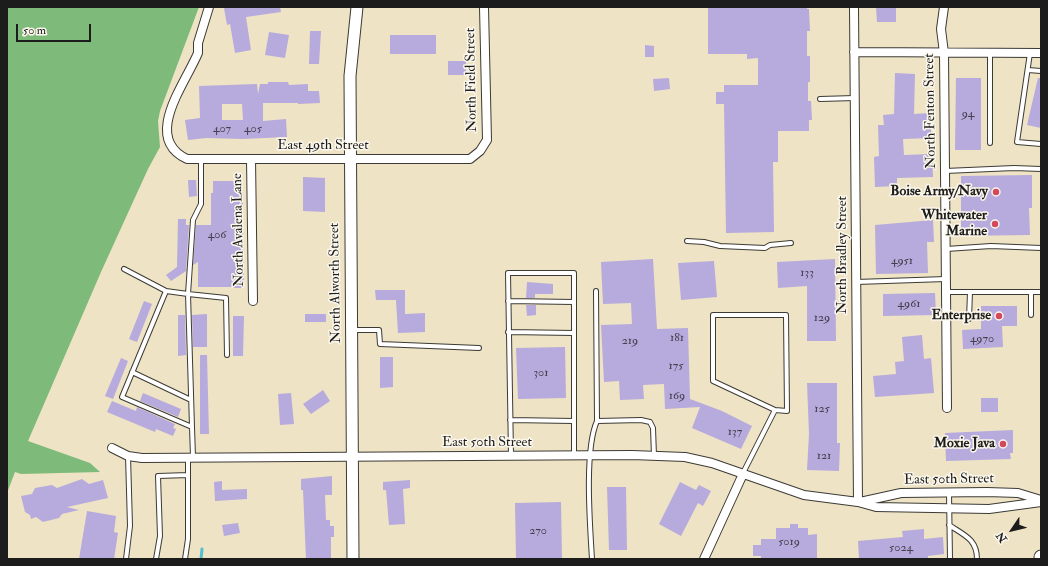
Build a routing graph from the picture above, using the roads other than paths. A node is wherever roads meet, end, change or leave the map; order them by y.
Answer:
1 (209, 7) edge
2 (358, 7) edge
3 (484, 7) edge
4 (854, 7) edge
5 (944, 7) edge
6 (854, 52) junction
7 (990, 52) junction
8 (944, 53) junction
9 (1030, 53) junction
10 (1041, 53) edge
11 (1028, 70) junction
12 (1041, 72) edge
13 (855, 98) junction
14 (820, 99) dead end
15 (990, 143) dead end
16 (1041, 144) edge
17 (480, 151) joint
18 (201, 159) junction
19 (250, 159) junction
20 (350, 159) junction
21 (1041, 169) edge
22 (945, 171) junction
23 (687, 241) dead end
24 (791, 243) dead end
25 (1041, 248) edge
26 (945, 249) junction
27 (124, 269) dead end
28 (946, 279) junction
29 (856, 282) junction
30 (166, 290) junction
31 (596, 291) dead end
32 (946, 292) junction
33 (970, 292) junction
34 (1031, 292) junction
35 (1041, 292) edge
36 (188, 294) junction
37 (253, 301) dead end
38 (508, 301) junction
39 (574, 302) junction
40 (1031, 315) dead end
41 (969, 319) dead end
42 (352, 330) junction
43 (508, 332) junction
44 (574, 333) junction
45 (479, 348) dead end
46 (227, 355) dead end
47 (132, 372) junction
48 (191, 400) junction
49 (947, 408) dead end
50 (775, 410) junction
51 (510, 420) junction
52 (574, 420) junction
53 (597, 421) junction
54 (192, 427) junction
55 (112, 448) dead end
56 (574, 455) junction
57 (590, 455) junction
58 (128, 456) junction
59 (511, 456) junction
60 (654, 456) junction
61 (352, 457) junction
62 (190, 458) junction
63 (743, 474) junction
64 (188, 476) junction
65 (949, 492) junction
66 (1041, 501) edge
67 (858, 502) junction
68 (949, 509) junction
69 (949, 525) junction
70 (126, 559) edge
71 (156, 559) edge
72 (185, 559) edge
73 (353, 559) edge
74 (592, 559) edge
75 (704, 559) edge
76 (950, 559) edge
77 (978, 559) edge

1 - 18 street, East 49th Street
2 - 20 street, North Alworth Street
3 - 17 street, North Field Street
4 - 6 street, North Bradley Street
5 - 8 street, North Fenton Street
6 - 8 street
6 - 13 street, North Bradley Street
7 - 8 street
7 - 9 street
7 - 15 lane
8 - 22 street, North Fenton Street
9 - 10 street
9 - 11 lane
11 - 12 lane
11 - 16 lane
13 - 14 lane
13 - 29 street, North Bradley Street
17 - 20 street, East 49th Street
18 - 19 street, East 49th Street
18 - 36 lane
19 - 20 street, East 49th Street
19 - 37 street, North Avalena Lane
20 - 42 street, North Alworth Street
21 - 22 lane
22 - 26 street, North Fenton Street
23 - 24 lane
25 - 26 lane
26 - 28 street, North Fenton Street
27 - 30 lane
28 - 29 lane
28 - 32 street, North Fenton Street
29 - 67 street, North Bradley Street
30 - 36 lane
30 - 47 lane
31 - 53 lane
32 - 33 lane
32 - 49 street, North Fenton Street
33 - 34 lane
33 - 41 lane
34 - 35 lane
34 - 40 lane
36 - 46 lane
36 - 48 lane
38 - 39 lane
38 - 39 lane
38 - 43 lane
39 - 44 lane
42 - 45 lane
42 - 61 street, North Alworth Street
43 - 44 lane
43 - 51 lane
44 - 52 lane
47 - 48 lane
47 - 54 lane
48 - 54 lane
50 - 50 lane
50 - 63 lane
51 - 52 lane
51 - 59 lane
52 - 56 lane
53 - 57 lane
53 - 60 lane
54 - 62 lane
55 - 58 street, East 50th Street
56 - 57 street, East 50th Street
56 - 59 street, East 50th Street
57 - 60 street, East 50th Street
57 - 74 lane
58 - 62 street, East 50th Street
58 - 70 lane
59 - 61 street, East 50th Street
60 - 63 street, East 50th Street
61 - 62 street, East 50th Street
61 - 73 street, North Alworth Street
62 - 64 lane
63 - 67 street, East 50th Street
63 - 75 street
64 - 71 lane
64 - 72 lane
65 - 66 street, East 50th Street
65 - 67 street, East 50th Street
65 - 68 lane
66 - 68 street, East 50th Street
67 - 68 street, East 50th Street
68 - 69 lane
69 - 76 lane
69 - 77 lane

